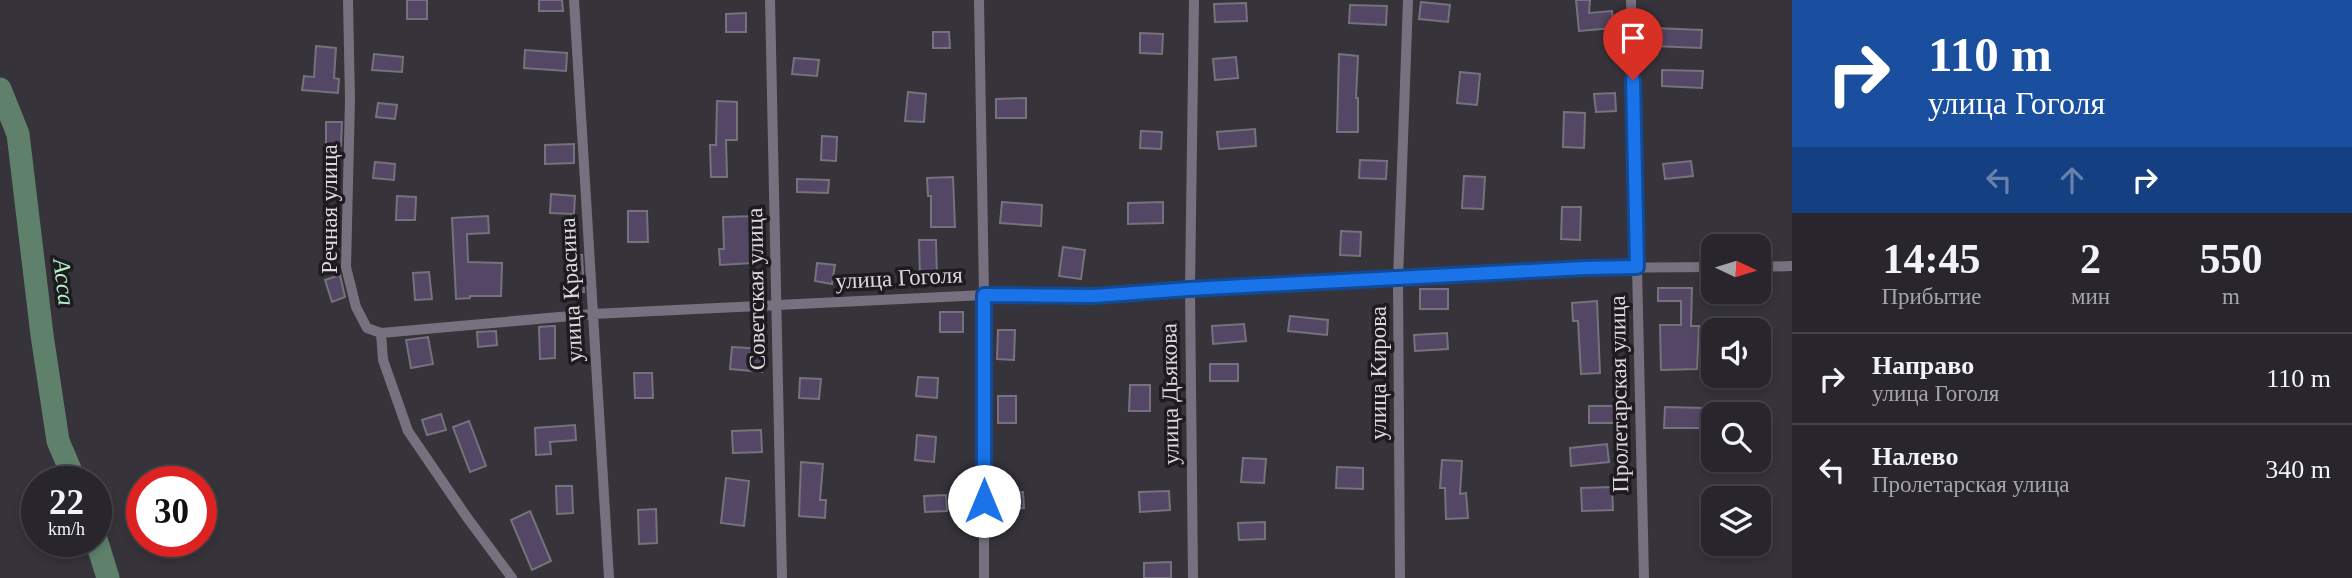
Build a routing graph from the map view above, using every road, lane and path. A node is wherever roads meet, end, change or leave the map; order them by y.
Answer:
1 (348, 0) edge
2 (574, 0) edge
3 (770, 0) edge
4 (979, 0) edge
5 (1194, 0) edge
6 (1408, 0) edge
7 (1631, 0) edge
8 (1792, 266) edge
9 (1637, 267) junction
10 (1701, 267) edge
11 (1771, 267) edge
12 (1398, 279) junction
13 (1189, 289) junction
14 (984, 295) junction
15 (778, 305) junction
16 (593, 314) junction
17 (381, 333) junction
18 (512, 578) edge
19 (609, 578) edge
20 (782, 578) edge
21 (984, 578) edge
22 (1193, 578) edge
23 (1401, 578) edge
24 (1644, 578) edge

1 - 17 street, Речная улица
2 - 16 street, улица Красина
3 - 15 street, Советская улица
4 - 14 street
5 - 13 street, улица Дьякова
6 - 12 street, улица Кирова
7 - 9 street, Пролетарская улица
8 - 11 street
9 - 10 street, улица Гоголя
9 - 12 street, улица Гоголя
9 - 24 street, Пролетарская улица
12 - 13 street, улица Гоголя
12 - 23 street, улица Кирова
13 - 14 street, улица Гоголя
13 - 22 street, улица Дьякова
14 - 15 street, улица Гоголя
14 - 21 street
15 - 16 street, улица Гоголя
15 - 20 street, Советская улица
16 - 17 street, улица Гоголя
16 - 19 street, улица Красина
17 - 18 street

